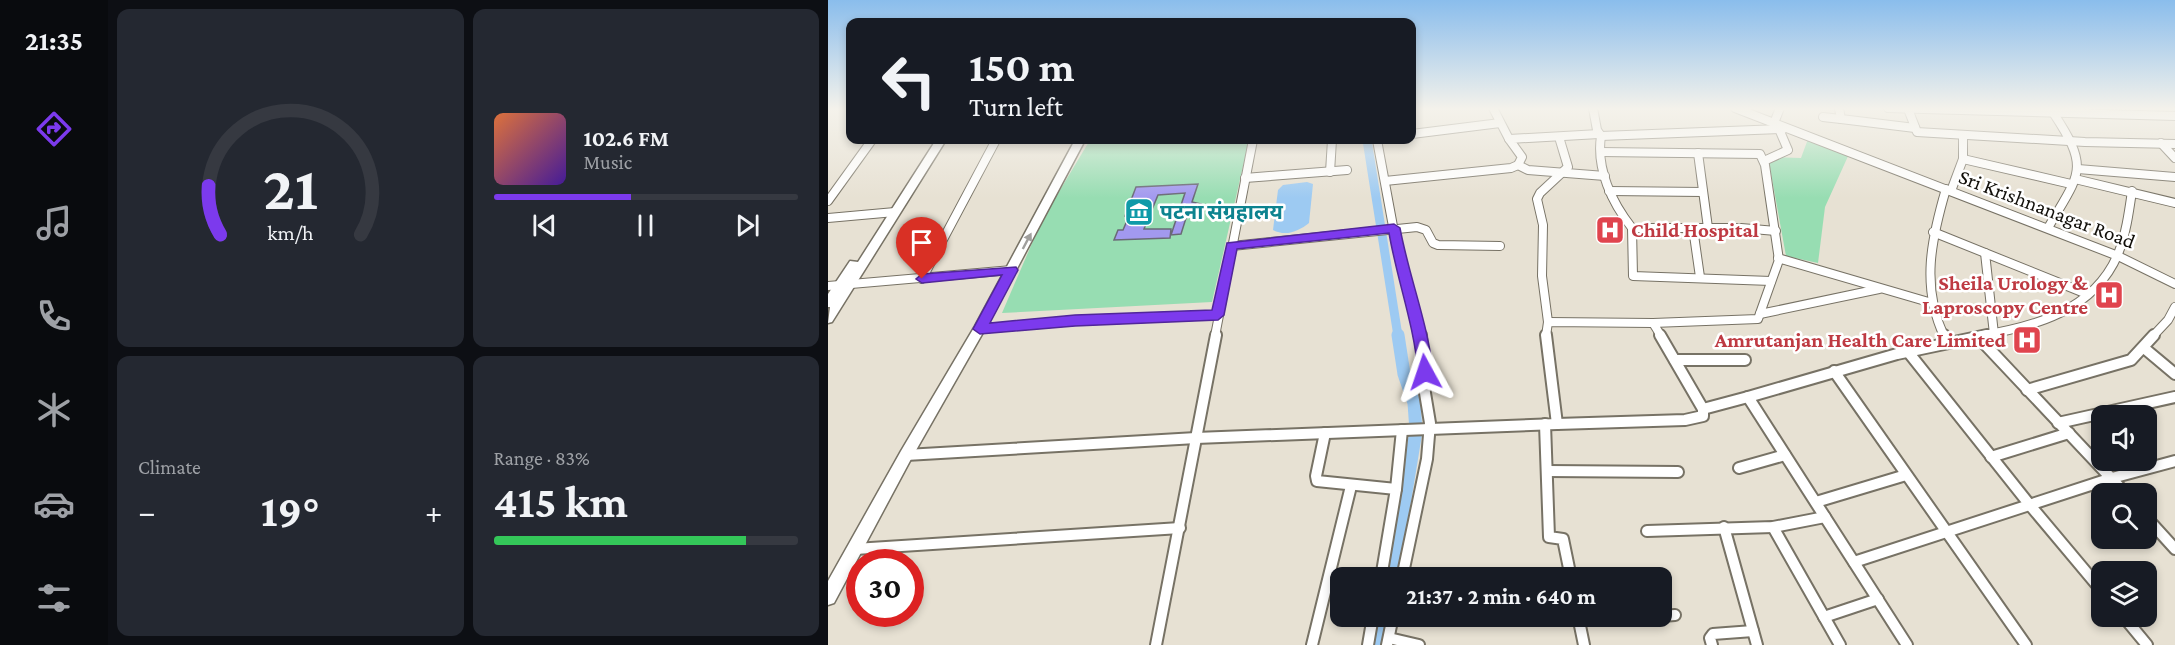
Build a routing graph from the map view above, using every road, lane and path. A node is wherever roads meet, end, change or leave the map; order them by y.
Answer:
1 (1532, 138) edge
2 (1559, 138) edge
3 (1600, 138) edge
4 (1784, 138) edge
5 (1813, 138) edge
6 (1963, 138) edge
7 (2018, 138) edge
8 (2068, 138) edge
9 (1509, 139) joint
10 (2070, 141) junction
11 (869, 144) edge
12 (931, 144) edge
13 (938, 144) edge
14 (994, 144) edge
15 (1078, 144) edge
16 (1252, 144) edge
17 (1332, 144) edge
18 (1378, 144) edge
19 (2161, 144) junction
20 (2175, 144) edge
21 (1601, 152) junction
22 (1698, 153) junction
23 (2175, 158) edge
24 (1963, 159) junction
25 (1764, 161) junction
26 (1518, 165) junction
27 (2078, 169) junction
28 (1347, 170) dead end
29 (1564, 171) junction
30 (1330, 172) junction
31 (1605, 176) junction
32 (2175, 177) edge
33 (1245, 178) junction
34 (1385, 181) junction
35 (2073, 182) junction
36 (1949, 190) junction
37 (1609, 191) junction
38 (2132, 191) junction
39 (1703, 192) junction
40 (828, 201) edge
41 (2175, 203) edge
42 (892, 210) junction
43 (828, 218) edge
44 (1632, 228) junction
45 (1693, 228) junction
46 (1708, 228) junction
47 (2048, 228) junction
48 (1391, 229) junction
49 (1776, 231) junction
50 (1933, 232) junction
51 (1232, 246) junction
52 (1500, 246) dead end
53 (1985, 253) junction
54 (2118, 256) junction
55 (1778, 258) junction
56 (1012, 270) junction
57 (1700, 277) junction
58 (922, 279) junction
59 (1771, 281) junction
60 (845, 284) junction
61 (2175, 284) edge
62 (828, 286) edge
63 (1881, 288) junction
64 (2087, 294) junction
65 (828, 303) edge
66 (1932, 303) junction
67 (2175, 308) edge
68 (1760, 314) junction
69 (1218, 315) junction
70 (828, 319) edge
71 (1548, 322) junction
72 (1653, 323) junction
73 (2172, 323) edge
74 (980, 329) junction
75 (1994, 334) junction
76 (1979, 338) junction
77 (1947, 342) junction
78 (2144, 348) junction
79 (1909, 353) junction
80 (1674, 360) junction
81 (1745, 360) dead end
82 (1834, 371) junction
83 (2175, 374) edge
84 (2027, 390) junction
85 (1748, 397) junction
86 (2175, 397) edge
87 (1703, 409) junction
88 (2058, 423) junction
89 (1551, 424) junction
90 (1405, 429) junction
91 (1427, 429) junction
92 (1325, 433) junction
93 (2068, 433) junction
94 (1196, 438) junction
95 (906, 455) junction
96 (1785, 455) junction
97 (1991, 457) junction
98 (2175, 461) edge
99 (1739, 468) dead end
100 (1547, 471) junction
101 (1678, 472) dead end
102 (1906, 475) junction
103 (2112, 478) junction
104 (2116, 483) edge
105 (1352, 486) junction
106 (1396, 489) junction
107 (1816, 502) junction
108 (2029, 504) junction
109 (1825, 517) junction
110 (1724, 527) junction
111 (1773, 527) junction
112 (1180, 528) junction
113 (2157, 529) edge
114 (1647, 531) dead end
115 (1946, 533) junction
116 (855, 549) joint
117 (2175, 549) edge
118 (1854, 562) junction
119 (846, 565) edge
120 (1383, 567) edge
121 (1404, 567) edge
122 (1569, 567) edge
123 (2091, 578) edge
124 (828, 597) edge
125 (1878, 599) junction
126 (1824, 617) junction
127 (1371, 627) edge
128 (1391, 627) edge
129 (1581, 627) edge
130 (2132, 627) edge
131 (1753, 631) junction
132 (1388, 642) edge
133 (1156, 645) edge
134 (1312, 645) edge
135 (1368, 645) edge
136 (1419, 645) edge
137 (1584, 645) edge
138 (1712, 645) edge
139 (1757, 645) edge
140 (1840, 645) edge
141 (1907, 645) edge
142 (2026, 645) edge
143 (2147, 645) edge

1 - 9 street
2 - 29 street
3 - 21 street
4 - 25 street
5 - 36 street, Sri Krishnanagar Road
6 - 24 street
7 - 10 street
8 - 10 street
9 - 26 street
10 - 19 street
10 - 27 street
11 - 40 street
12 - 42 street
13 - 42 street
14 - 58 street
56 -> 15 street
16 - 33 street
17 - 30 street
18 - 34 street
19 - 20 street
19 - 23 street
21 - 22 street
21 - 31 street
22 - 25 street
22 - 39 street
24 - 35 street
24 - 36 street
25 - 49 street
26 - 29 street
26 - 34 street
27 - 32 street
27 - 35 street
28 - 30 street
29 - 31 street
29 - 71 street
30 - 33 street
31 - 37 street
33 - 51 street
34 - 48 street
35 - 38 street
35 - 47 street
36 - 47 street, Sri Krishnanagar Road
36 - 50 street
37 - 39 street
37 - 44 street
38 - 41 street
38 - 54 street
39 - 46 street
42 - 43 street
42 - 60 street
44 - 45 street
44 - 57 street
45 - 46 street
45 - 57 street
46 - 49 street
47 - 54 street, Sri Krishnanagar Road
48 - 51 street
48 - 52 street
48 - 91 street
49 - 55 street
50 - 53 street
50 - 66 street
51 - 69 street
53 - 64 street
53 - 75 street
54 - 61 street, Sri Krishnanagar Road
54 - 64 street
55 - 59 street
55 - 63 street
56 - 58 street
56 - 74 street
57 - 59 street
58 - 60 street
59 - 68 street
60 - 62 street
60 - 65 street
60 - 70 street
63 - 66 street
63 - 68 street
64 - 75 street
66 - 77 street
67 - 73 street
68 - 72 street
69 - 74 street
69 - 94 street
71 - 72 street
71 - 89 street
72 - 80 street
73 - 78 street
74 - 95 street
75 - 76 street
76 - 77 street
76 - 84 street
77 - 79 street
78 - 83 street
78 - 84 street
79 - 82 street
79 - 97 street
80 - 81 street
80 - 87 street
82 - 85 street
82 - 102 street
84 - 88 street
85 - 87 street
85 - 96 street
86 - 88 street
87 - 89 street
88 - 93 street
89 - 91 street
89 - 100 street
90 - 91 street
90 - 92 street
90 - 106 street
91 - 121 street
92 - 94 street
92 - 105 street
93 - 97 street
93 - 103 street
94 - 95 street
94 - 112 street
95 - 116 street
96 - 99 street
96 - 107 street
97 - 108 street
98 - 103 street
100 - 101 street
100 - 122 street
102 - 107 street
102 - 115 street
103 - 104 street
103 - 108 street
105 - 106 street
105 - 134 street
106 - 120 street
107 - 109 street
108 - 115 street
108 - 123 street
109 - 111 street
109 - 118 street
110 - 111 street
110 - 114 street
110 - 131 street
111 - 126 street
112 - 116 street
112 - 133 street
113 - 117 street
115 - 118 street
115 - 142 street
118 - 125 street
119 - 124 street
125 - 126 street
125 - 141 street
126 - 140 street
127 - 135 street
128 - 132 street
129 - 137 street
130 - 143 street
131 - 138 street
131 - 139 street
132 - 136 street

